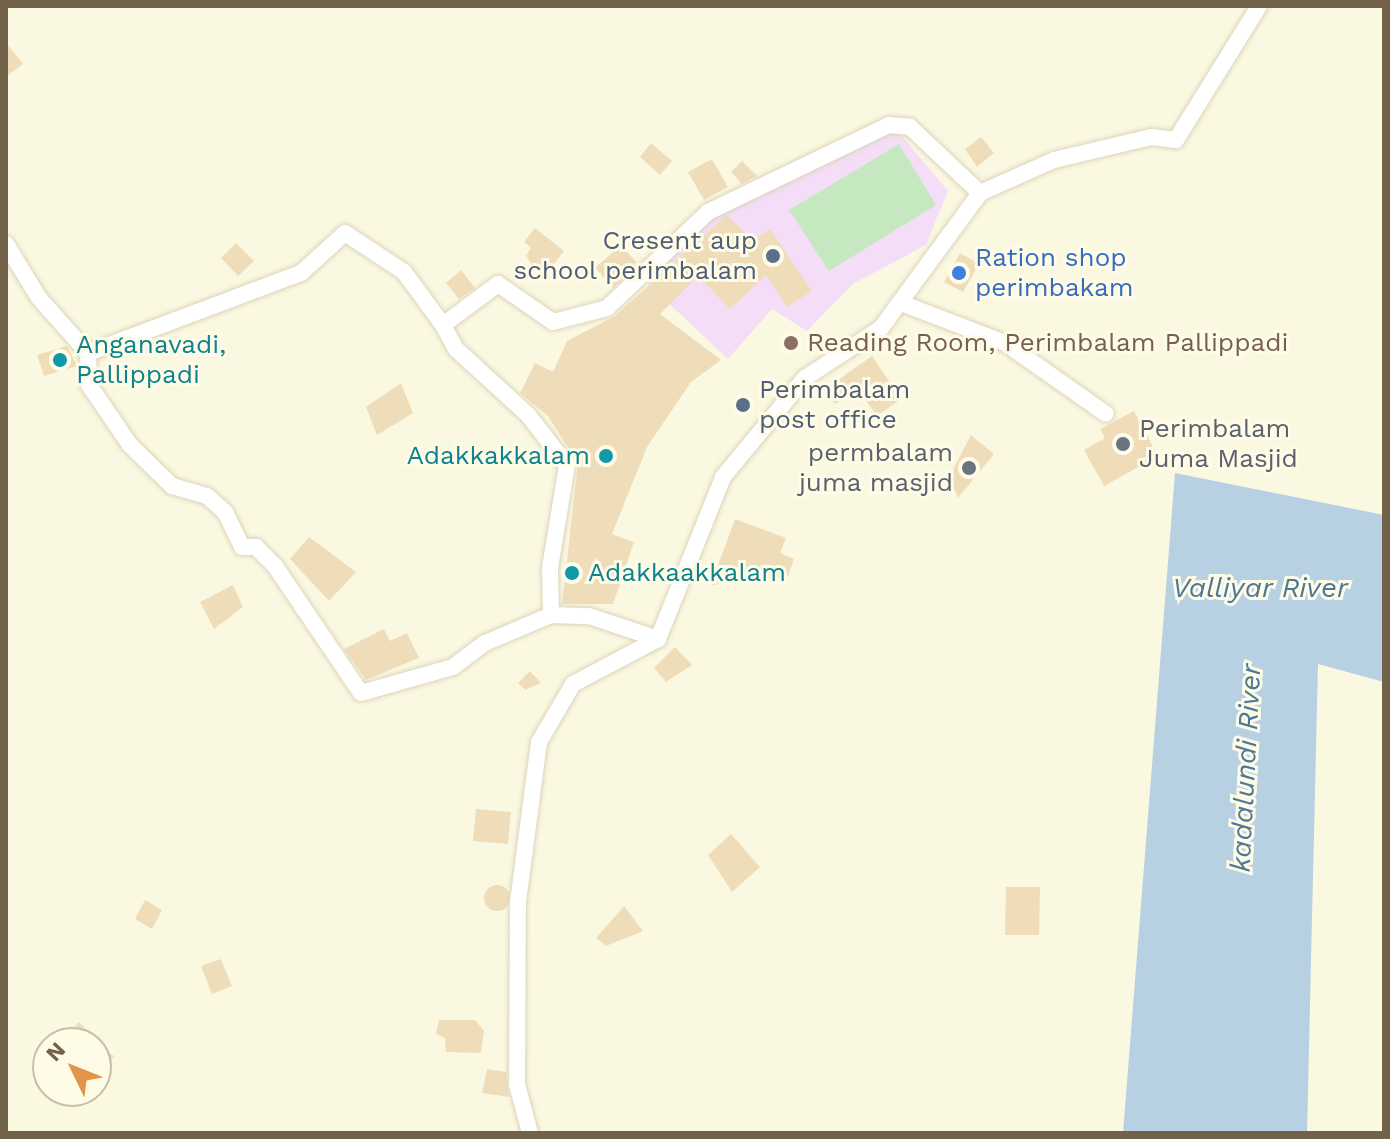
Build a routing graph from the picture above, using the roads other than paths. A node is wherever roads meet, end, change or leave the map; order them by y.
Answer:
1 (1259, 6) edge
2 (980, 193) junction
3 (6, 244) edge
4 (901, 303) junction
5 (443, 325) junction
6 (88, 353) junction
7 (1106, 414) dead end
8 (551, 615) junction
9 (658, 639) junction
10 (530, 1133) edge

1 - 2 street
2 - 4 street
2 - 5 street
3 - 6 street
4 - 7 street
4 - 9 street
5 - 6 street
5 - 8 street
6 - 8 street
8 - 9 street
9 - 10 street

